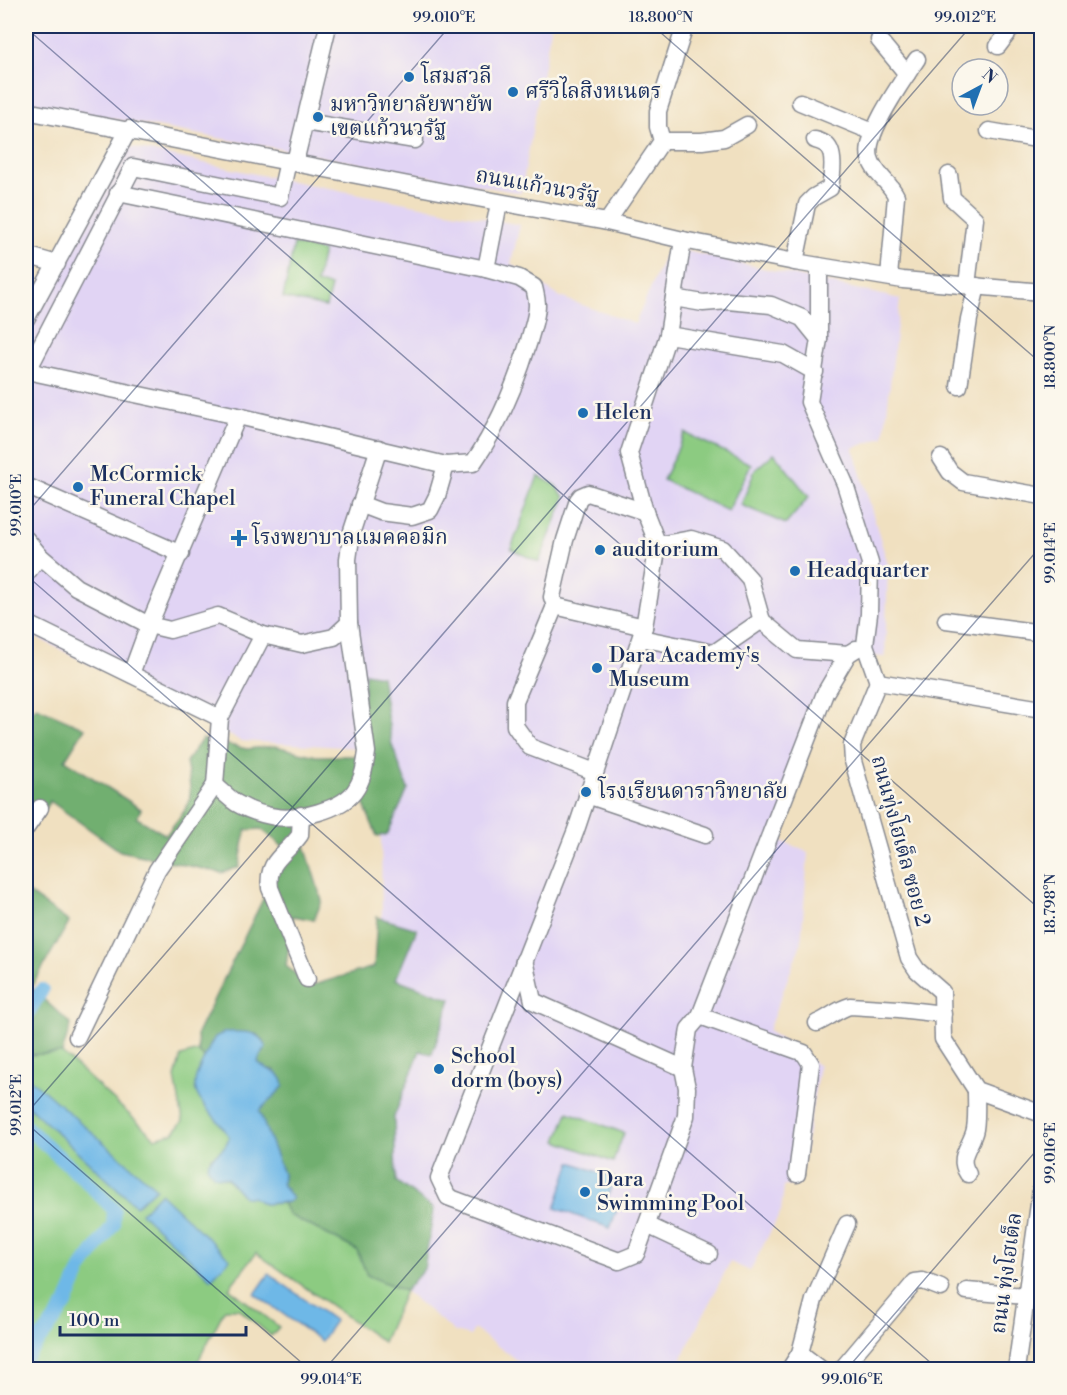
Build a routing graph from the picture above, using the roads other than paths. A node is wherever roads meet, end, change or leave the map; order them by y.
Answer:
1 (328, 26) edge
2 (685, 26) edge
3 (1013, 26) edge
4 (879, 40) dead end
5 (998, 46) dead end
6 (917, 59) dead end
7 (907, 74) junction
8 (800, 102) dead end
9 (26, 111) edge
10 (305, 122) junction
11 (747, 125) dead end
12 (129, 129) junction
13 (989, 131) dead end
14 (873, 132) junction
15 (415, 140) dead end
16 (815, 140) dead end
17 (1041, 140) edge
18 (662, 141) junction
19 (292, 161) junction
20 (949, 175) dead end
21 (260, 193) junction
22 (118, 194) junction
23 (499, 203) junction
24 (255, 221) junction
25 (607, 222) junction
26 (683, 240) junction
27 (26, 255) edge
28 (795, 262) junction
29 (57, 264) junction
30 (819, 266) junction
31 (486, 269) junction
32 (889, 277) junction
33 (972, 285) junction
34 (1041, 292) edge
35 (674, 298) junction
36 (26, 320) edge
37 (668, 335) junction
38 (819, 339) junction
39 (26, 372) edge
40 (814, 372) junction
41 (959, 386) dead end
42 (238, 416) junction
43 (379, 448) junction
44 (942, 458) dead end
45 (446, 465) junction
46 (26, 486) edge
47 (1041, 496) edge
48 (360, 504) junction
49 (645, 512) junction
50 (26, 539) edge
51 (658, 545) junction
52 (181, 554) junction
53 (40, 556) junction
54 (26, 574) edge
55 (555, 606) junction
56 (762, 620) junction
57 (946, 620) dead end
58 (26, 622) edge
59 (349, 623) junction
60 (149, 625) junction
61 (642, 632) junction
62 (1041, 633) edge
63 (263, 635) junction
64 (865, 645) junction
65 (848, 654) junction
66 (131, 674) junction
67 (878, 682) junction
68 (1041, 709) edge
69 (220, 718) junction
70 (595, 772) junction
71 (215, 785) junction
72 (587, 795) junction
73 (40, 808) dead end
74 (301, 815) junction
75 (26, 828) edge
76 (705, 835) dead end
77 (524, 960) junction
78 (307, 979) dead end
79 (943, 1014) junction
80 (700, 1016) junction
81 (817, 1023) dead end
82 (77, 1037) dead end
83 (683, 1068) junction
84 (976, 1090) junction
85 (1041, 1114) edge
86 (797, 1174) dead end
87 (968, 1174) dead end
88 (1041, 1188) edge
89 (847, 1224) dead end
90 (647, 1225) junction
91 (709, 1254) dead end
92 (941, 1288) dead end
93 (967, 1291) dead end
94 (1026, 1296) junction
95 (801, 1353) junction
96 (789, 1370) edge
97 (822, 1370) edge
98 (841, 1370) edge
99 (1016, 1370) edge

1 - 10 street
2 - 18 street
3 - 5 street
4 - 7 street
6 - 7 street
7 - 14 street
8 - 14 street
9 - 12 street, ถนนแก้วนวรัฐ
10 - 15 street
10 - 19 street
11 - 18 street
12 - 19 street, ถนนแก้วนวรัฐ
12 - 29 street
13 - 17 street
14 - 32 street
16 - 28 street
18 - 25 street
19 - 21 street
19 - 23 street, ถนนแก้วนวรัฐ
20 - 33 street
21 - 22 street
21 - 24 street
22 - 24 street
22 - 39 street
23 - 25 street, ถนนแก้วนวรัฐ
23 - 31 street
24 - 31 street
25 - 26 street, ถนนแก้วนวรัฐ
26 - 28 street, ถนนแก้วนวรัฐ
26 - 35 street
27 - 29 street
28 - 30 street, ถนนแก้วนวรัฐ
29 - 36 street
30 - 32 street, ถนนแก้วนวรัฐ
30 - 38 street
31 - 45 street
32 - 33 street, ถนนแก้วนวรัฐ
33 - 34 street, ถนนแก้วนวรัฐ
33 - 41 street
35 - 37 street
35 - 38 street
37 - 40 street
37 - 49 street
38 - 40 street
39 - 42 street
40 - 64 street
42 - 43 street
42 - 52 street
43 - 45 street
43 - 48 street
44 - 47 street
45 - 48 street
46 - 52 street
48 - 59 street
49 - 51 street
49 - 55 street
50 - 53 street
51 - 56 street
51 - 61 street
52 - 60 street
53 - 54 street
53 - 60 street
55 - 61 street
55 - 70 street
56 - 61 street
56 - 65 street
57 - 62 street
58 - 66 street
59 - 63 street
59 - 74 street
60 - 63 street
60 - 66 street
61 - 70 street
63 - 69 street
64 - 65 street
64 - 67 street
65 - 80 street
66 - 69 street
67 - 68 street
67 - 79 street, ถนนทุ่งโฮเต็ล ซอย 2
69 - 71 street
70 - 72 street
71 - 74 street
71 - 82 street
72 - 76 street
72 - 77 street
73 - 75 street
74 - 78 street
77 - 83 street
77 - 90 street
79 - 81 street
79 - 84 street, ถนนทุ่งโฮเต็ล ซอย 2
80 - 83 street
80 - 86 street
83 - 90 street
84 - 85 street
84 - 87 street
88 - 94 street, ถนน ทุ่งโฮเต็ล
89 - 95 street
90 - 91 street
92 - 98 street
93 - 94 street
94 - 99 street, ถนน ทุ่งโฮเต็ล
95 - 96 street
95 - 97 street

